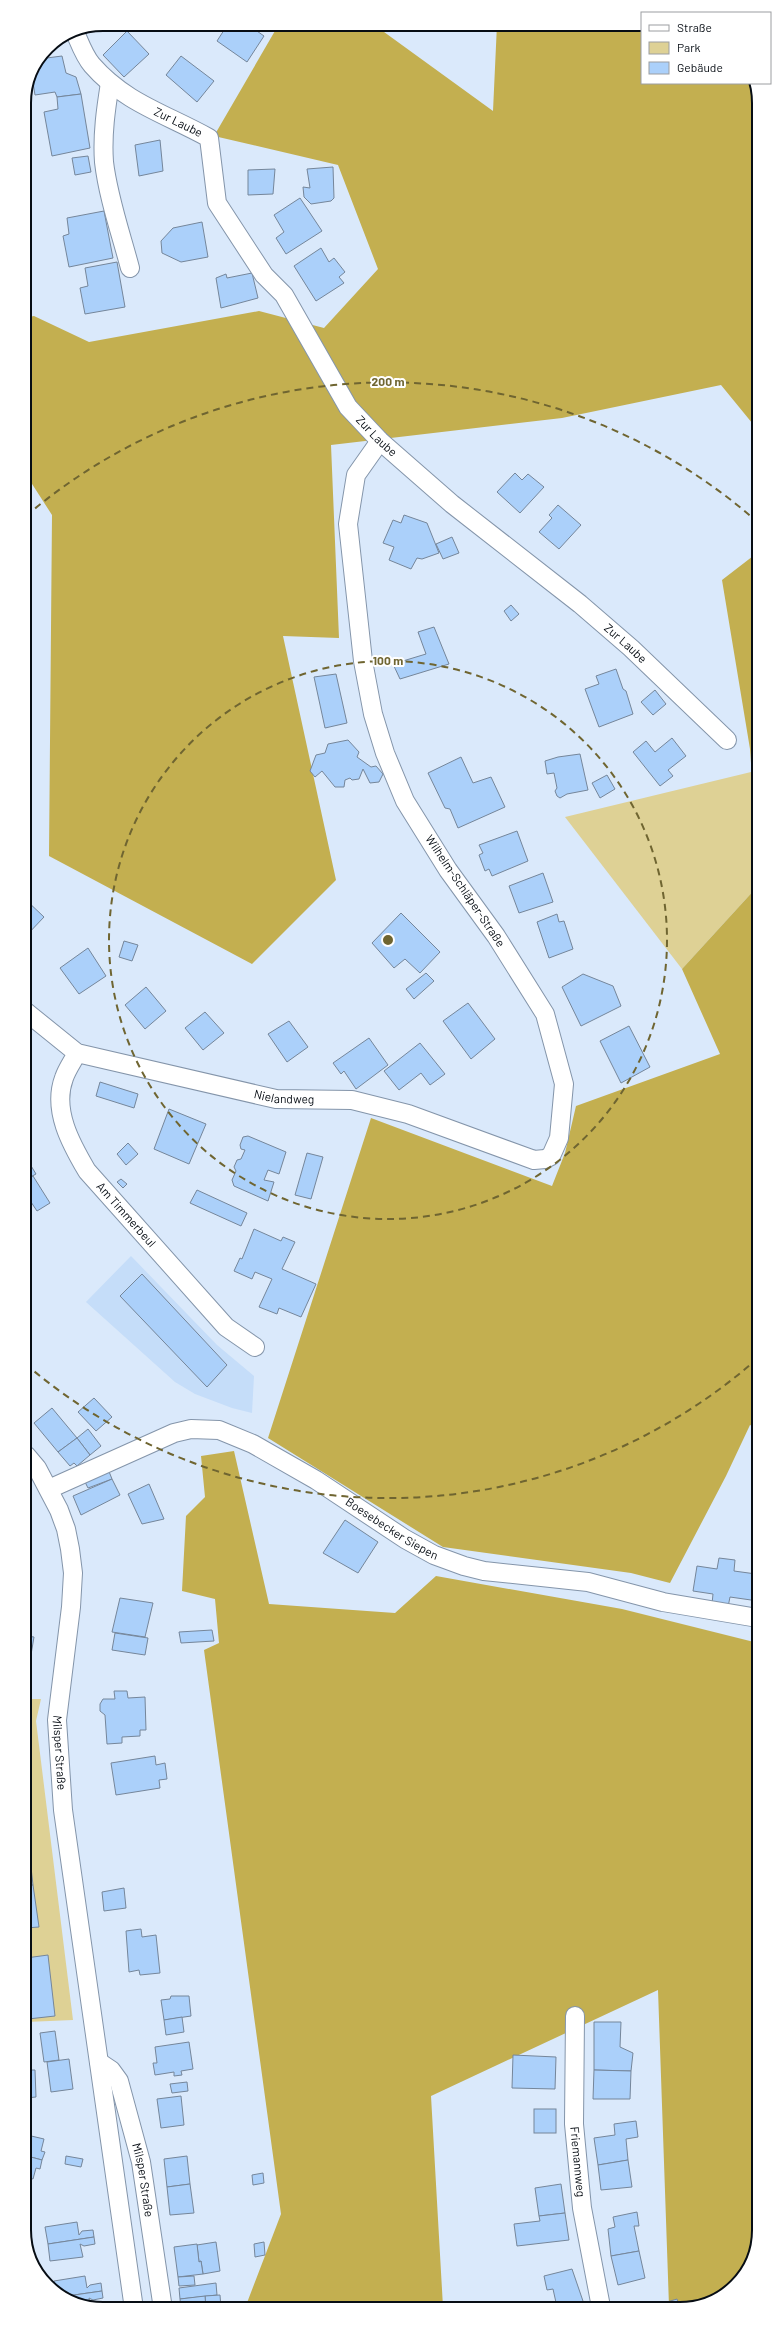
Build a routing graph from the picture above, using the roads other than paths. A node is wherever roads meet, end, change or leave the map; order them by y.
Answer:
1 (77, 36) edge
2 (110, 82) junction
3 (130, 268) dead end
4 (380, 441) junction
5 (727, 740) dead end
6 (31, 1016) edge
7 (77, 1053) junction
8 (551, 1156) joint
9 (256, 1347) dead end
10 (31, 1462) edge
11 (49, 1489) junction
12 (752, 1617) edge
13 (575, 2016) dead end
14 (99, 2062) junction
15 (133, 2302) edge
16 (162, 2302) edge
17 (600, 2302) edge

1 - 2 street, Zur Laube
2 - 3 street
2 - 4 street, Zur Laube
4 - 5 street, Zur Laube
4 - 8 street, Wilhelm-Schläper-Straße
6 - 7 street, Nielandweg
7 - 8 street, Nielandweg
7 - 9 street, Am Timmerbeul
10 - 11 street, Milsper Straße
11 - 12 street, Boesebecker Siepen
11 - 14 street, Milsper Straße
13 - 17 street, Friemannweg
14 - 15 street, Milsper Straße
14 - 16 street, Milsper Straße

